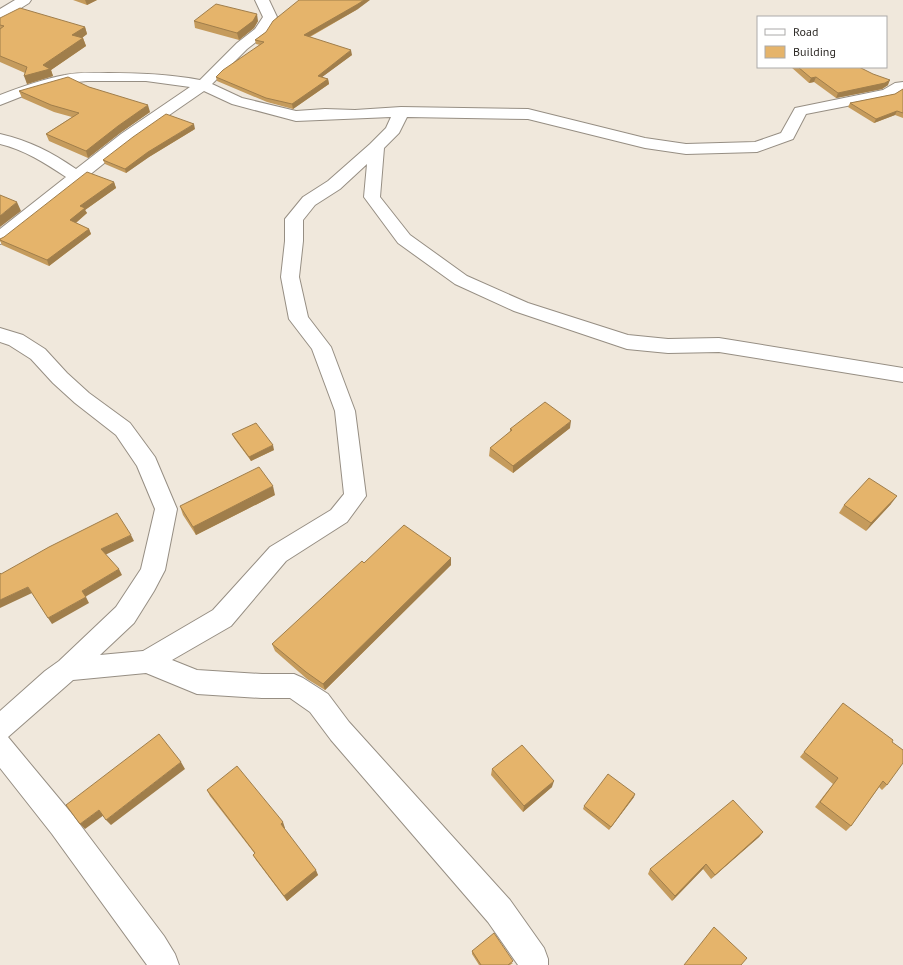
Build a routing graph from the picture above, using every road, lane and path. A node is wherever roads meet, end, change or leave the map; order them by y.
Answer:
1 (24, 0) edge
2 (262, 0) edge
3 (0, 15) edge
4 (203, 85) junction
5 (903, 86) edge
6 (0, 100) edge
7 (401, 112) junction
8 (0, 139) edge
9 (376, 147) junction
10 (76, 177) junction
11 (0, 238) edge
12 (0, 335) edge
13 (903, 375) edge
14 (146, 662) junction
15 (68, 669) junction
16 (0, 728) edge
17 (0, 747) edge
18 (164, 965) edge
19 (533, 965) edge

1 - 3 street
2 - 4 street
4 - 6 street
4 - 7 street
4 - 10 street
5 - 7 street
7 - 9 street
8 - 10 street
9 - 13 street
9 - 14 street
10 - 11 street
12 - 15 street
14 - 15 street
14 - 19 street
15 - 16 street
17 - 18 street

